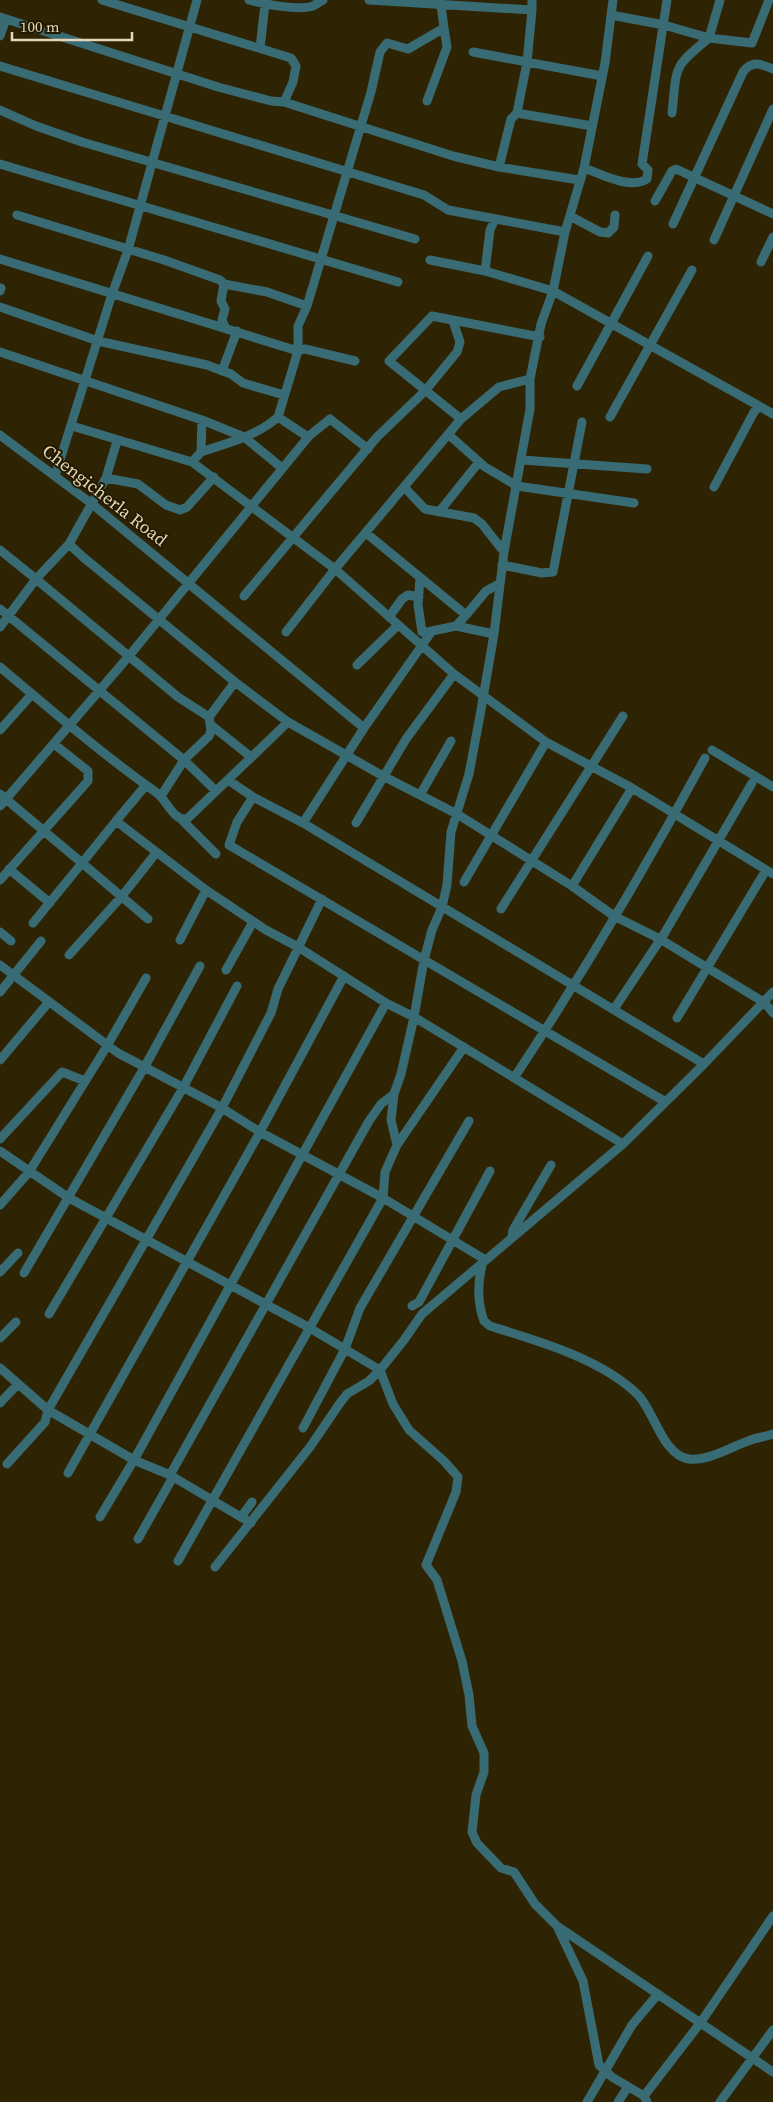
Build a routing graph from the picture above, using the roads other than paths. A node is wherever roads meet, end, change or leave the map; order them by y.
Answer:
1 (102, 0) edge
2 (198, 0) edge
3 (249, 0) edge
4 (323, 0) edge
5 (369, 0) edge
6 (532, 0) edge
7 (613, 0) edge
8 (667, 0) edge
9 (720, 0) edge
10 (768, 0) edge
11 (412, 1) edge
12 (265, 4) junction
13 (299, 4) edge
14 (441, 5) junction
15 (532, 10) junction
16 (611, 15) junction
17 (3, 18) edge
18 (664, 25) junction
19 (190, 27) junction
20 (444, 28) junction
21 (0, 36) edge
22 (709, 38) junction
23 (260, 48) junction
24 (473, 52) dead end
25 (527, 62) junction
26 (0, 66) edge
27 (773, 69) edge
28 (178, 74) junction
29 (602, 76) junction
30 (427, 101) dead end
31 (284, 102) junction
32 (773, 109) edge
33 (0, 110) edge
34 (517, 113) junction
35 (672, 113) dead end
36 (165, 115) junction
37 (360, 126) junction
38 (592, 126) junction
39 (154, 161) junction
40 (1, 166) edge
41 (499, 167) junction
42 (584, 168) junction
43 (346, 172) junction
44 (696, 177) junction
45 (579, 180) junction
46 (733, 195) junction
47 (655, 201) dead end
48 (141, 206) junction
49 (773, 214) edge
50 (332, 215) junction
51 (615, 215) dead end
52 (17, 216) dead end
53 (570, 216) junction
54 (495, 219) junction
55 (673, 224) dead end
56 (565, 232) junction
57 (773, 237) edge
58 (415, 238) dead end
59 (714, 240) dead end
60 (128, 250) junction
61 (648, 256) dead end
62 (0, 259) edge
63 (320, 259) junction
64 (430, 260) dead end
65 (761, 262) dead end
66 (692, 270) dead end
67 (484, 271) junction
68 (398, 282) dead end
69 (224, 284) junction
70 (553, 291) junction
71 (112, 294) junction
72 (307, 306) junction
73 (0, 307) edge
74 (453, 320) junction
75 (611, 323) junction
76 (225, 327) junction
77 (237, 331) junction
78 (540, 337) junction
79 (98, 341) junction
80 (650, 345) junction
81 (298, 350) junction
82 (0, 352) edge
83 (355, 361) dead end
84 (222, 370) junction
85 (530, 379) junction
86 (86, 381) junction
87 (577, 386) dead end
88 (425, 391) junction
89 (284, 395) junction
90 (760, 406) junction
91 (773, 414) edge
92 (278, 417) junction
93 (610, 417) dead end
94 (461, 419) junction
95 (202, 420) junction
96 (582, 422) dead end
97 (72, 426) junction
98 (0, 435) edge
99 (449, 435) junction
100 (244, 437) junction
101 (308, 437) junction
102 (117, 440) junction
103 (368, 449) junction
104 (201, 452) junction
105 (522, 460) junction
106 (192, 462) junction
107 (479, 462) junction
108 (574, 464) junction
109 (282, 468) junction
110 (647, 469) dead end
111 (55, 476) junction
112 (214, 477) junction
113 (106, 478) junction
114 (517, 486) junction
115 (714, 487) dead end
116 (405, 488) junction
117 (569, 494) junction
118 (92, 504) junction
119 (634, 504) dead end
120 (252, 508) junction
121 (439, 512) junction
122 (366, 533) junction
123 (294, 539) junction
124 (69, 544) junction
125 (0, 550) edge
126 (504, 552) junction
127 (502, 565) junction
128 (335, 569) junction
129 (36, 578) junction
130 (420, 578) junction
131 (190, 583) junction
132 (499, 584) junction
133 (244, 596) dead end
134 (419, 598) junction
135 (0, 609) edge
136 (466, 615) junction
137 (10, 617) junction
138 (389, 617) junction
139 (158, 621) junction
140 (398, 625) junction
141 (456, 626) junction
142 (0, 628) edge
143 (432, 631) junction
144 (286, 632) dead end
145 (422, 632) junction
146 (409, 634) junction
147 (494, 634) junction
148 (423, 646) junction
149 (129, 656) junction
150 (357, 665) dead end
151 (0, 667) edge
152 (454, 674) junction
153 (235, 682) junction
154 (100, 690) junction
155 (32, 694) junction
156 (483, 697) junction
157 (623, 716) dead end
158 (210, 721) junction
159 (288, 722) junction
160 (70, 726) junction
161 (364, 728) junction
162 (0, 730) edge
163 (451, 740) dead end
164 (546, 742) junction
165 (54, 744) junction
166 (712, 750) dead end
167 (347, 756) junction
168 (251, 757) junction
169 (705, 758) dead end
170 (184, 760) junction
171 (590, 766) junction
172 (383, 776) junction
173 (228, 780) junction
174 (752, 783) dead end
175 (146, 785) junction
176 (773, 787) edge
177 (632, 788) junction
178 (216, 791) junction
179 (420, 795) junction
180 (161, 796) junction
181 (253, 797) junction
182 (2, 800) edge
183 (457, 814) junction
184 (674, 814) junction
185 (182, 820) junction
186 (116, 821) junction
187 (303, 823) junction
188 (356, 823) dead end
189 (43, 830) junction
190 (492, 835) junction
191 (719, 842) junction
192 (156, 853) junction
193 (216, 854) dead end
194 (531, 860) junction
195 (82, 863) junction
196 (9, 869) junction
197 (769, 872) edge
198 (0, 880) edge
199 (464, 882) dead end
200 (572, 886) junction
201 (206, 890) junction
202 (122, 896) junction
203 (322, 899) junction
204 (50, 903) junction
205 (442, 907) junction
206 (501, 909) dead end
207 (614, 916) junction
208 (148, 919) dead end
209 (253, 922) junction
210 (33, 923) dead end
211 (0, 932) edge
212 (660, 939) junction
213 (180, 940) dead end
214 (10, 941) dead end
215 (41, 941) dead end
216 (298, 947) junction
217 (70, 955) dead end
218 (424, 960) junction
219 (0, 965) edge
220 (200, 966) dead end
221 (707, 967) junction
222 (226, 970) dead end
223 (13, 976) junction
224 (344, 976) junction
225 (146, 978) dead end
226 (572, 984) junction
227 (237, 986) dead end
228 (0, 992) edge
229 (773, 992) edge
230 (48, 1003) junction
231 (386, 1003) junction
232 (764, 1003) junction
233 (614, 1009) junction
234 (773, 1013) edge
235 (414, 1017) junction
236 (677, 1018) dead end
237 (545, 1031) junction
238 (107, 1046) junction
239 (464, 1047) junction
240 (0, 1060) edge
241 (704, 1064) junction
242 (144, 1068) junction
243 (514, 1078) junction
244 (85, 1081) junction
245 (183, 1088) junction
246 (394, 1094) junction
247 (664, 1101) junction
248 (222, 1108) junction
249 (469, 1120) dead end
250 (260, 1132) junction
251 (0, 1139) edge
252 (623, 1144) junction
253 (397, 1145) junction
254 (0, 1151) edge
255 (303, 1155) junction
256 (551, 1165) dead end
257 (490, 1171) dead end
258 (29, 1172) junction
259 (338, 1176) junction
260 (69, 1198) junction
261 (383, 1198) junction
262 (0, 1205) edge
263 (412, 1217) junction
264 (106, 1219) junction
265 (512, 1237) junction
266 (146, 1238) junction
267 (452, 1241) junction
268 (18, 1253) dead end
269 (484, 1259) junction
270 (185, 1261) junction
271 (0, 1272) edge
272 (24, 1273) dead end
273 (231, 1286) junction
274 (266, 1304) junction
275 (412, 1306) dead end
276 (48, 1314) dead end
277 (16, 1322) dead end
278 (308, 1327) junction
279 (0, 1338) edge
280 (344, 1348) junction
281 (0, 1368) edge
282 (380, 1370) junction
283 (18, 1384) junction
284 (0, 1403) edge
285 (48, 1410) junction
286 (303, 1428) dead end
287 (89, 1434) junction
288 (773, 1434) edge
289 (134, 1460) junction
290 (7, 1464) dead end
291 (68, 1473) dead end
292 (172, 1476) junction
293 (212, 1500) junction
294 (252, 1502) dead end
295 (100, 1517) dead end
296 (241, 1517) junction
297 (251, 1523) junction
298 (138, 1539) dead end
299 (178, 1561) dead end
300 (215, 1567) dead end
301 (773, 1916) edge
302 (557, 1926) junction
303 (658, 1994) junction
304 (701, 2022) junction
305 (773, 2030) edge
306 (753, 2058) junction
307 (606, 2072) junction
308 (773, 2072) edge
309 (628, 2087) junction
310 (645, 2099) edge
311 (587, 2102) edge
312 (618, 2102) edge
313 (720, 2102) edge

1 - 19 street
2 - 19 street
3 - 12 street
4 - 13 street
5 - 11 street
6 - 15 street
7 - 16 street
8 - 18 street
9 - 22 street
10 - 22 street
11 - 14 street
12 - 13 street
12 - 23 street
14 - 15 street
14 - 20 street
15 - 25 street
16 - 18 street
16 - 29 street
17 - 21 street
17 - 28 street
18 - 22 street
18 - 42 street
19 - 23 street
19 - 28 street
20 - 30 street
20 - 37 street
22 - 35 street
23 - 31 street
24 - 25 street
25 - 29 street
25 - 34 street
26 - 36 street
27 - 44 street
28 - 31 street
28 - 36 street
29 - 38 street
31 - 37 street
32 - 46 street
33 - 39 street
34 - 38 street
34 - 41 street
36 - 39 street
36 - 43 street
37 - 41 street
37 - 43 street
38 - 42 street
39 - 48 street
39 - 50 street
40 - 48 street
41 - 45 street
42 - 45 street
43 - 50 street
43 - 54 street
44 - 46 street
44 - 47 street
44 - 55 street
45 - 53 street
46 - 49 street
46 - 59 street
48 - 60 street
48 - 63 street
50 - 58 street
50 - 63 street
51 - 53 street
52 - 60 street
53 - 56 street
54 - 56 street
54 - 67 street
56 - 70 street
57 - 65 street
60 - 69 street
60 - 71 street
61 - 75 street
62 - 71 street
63 - 68 street
63 - 72 street
64 - 67 street
66 - 80 street
67 - 70 street
69 - 72 street
69 - 76 street
70 - 75 street
70 - 78 street
71 - 76 street
71 - 79 street
72 - 81 street
73 - 79 street
74 - 78 street
74 - 88 street
74 - 88 street
75 - 80 street
75 - 87 street
76 - 77 street
77 - 81 street
77 - 84 street
78 - 85 street
79 - 84 street
79 - 86 street
80 - 90 street
80 - 93 street
81 - 83 street
81 - 89 street
82 - 86 street
84 - 89 street
85 - 94 street
85 - 105 street
86 - 95 street
86 - 97 street
88 - 94 street
88 - 103 street
89 - 92 street
90 - 91 street
90 - 115 street
92 - 100 street
92 - 101 street
94 - 99 street
95 - 100 street
95 - 104 street
96 - 108 street
97 - 102 street
97 - 111 street
98 - 111 street, Chengicherla Road
99 - 107 street
99 - 116 street
100 - 104 street
100 - 109 street
101 - 103 street
101 - 109 street
102 - 106 street
102 - 113 street
103 - 123 street
104 - 106 street
105 - 108 street
105 - 114 street
106 - 112 street
107 - 114 street
107 - 121 street
108 - 110 street
108 - 117 street
109 - 120 street
111 - 118 street, Chengicherla Road
112 - 113 street
112 - 120 street
113 - 118 street
114 - 117 street
114 - 126 street
116 - 121 street
116 - 122 street
117 - 119 street
117 - 127 street
118 - 124 street
118 - 131 street, Chengicherla Road
120 - 123 street
120 - 131 street
121 - 126 street
122 - 128 street
122 - 130 street
123 - 128 street
123 - 133 street
124 - 129 street
124 - 139 street
125 - 129 street
126 - 127 street
127 - 132 street
128 - 138 street
128 - 144 street
129 - 137 street
129 - 149 street
130 - 134 street
130 - 136 street
131 - 139 street
131 - 161 street, Chengicherla Road
132 - 136 street
132 - 147 street
134 - 138 street
134 - 145 street
135 - 137 street
136 - 141 street
137 - 142 street
137 - 154 street
138 - 140 street
139 - 149 street
139 - 153 street
140 - 146 street
140 - 150 street
141 - 143 street
141 - 147 street
143 - 145 street
143 - 148 street
145 - 146 street
146 - 148 street
147 - 156 street
148 - 152 street
148 - 161 street
149 - 154 street
149 - 158 street
151 - 155 street
152 - 156 street
152 - 172 street
153 - 158 street
153 - 159 street
154 - 160 street
154 - 170 street
155 - 160 street
155 - 162 street
156 - 164 street
156 - 183 street
157 - 171 street
158 - 168 street
158 - 170 street
159 - 167 street
159 - 168 street
160 - 165 street
160 - 175 street
161 - 167 street
163 - 179 street
164 - 171 street
164 - 190 street
165 - 182 street
165 - 189 street
166 - 176 street
167 - 172 street
167 - 187 street
168 - 173 street
169 - 184 street
170 - 178 street
170 - 180 street
171 - 177 street
171 - 194 street
172 - 179 street
172 - 188 street
173 - 178 street
173 - 181 street
174 - 191 street
175 - 180 street
175 - 186 street
177 - 184 street
177 - 200 street
178 - 185 street
179 - 183 street
180 - 185 street
181 - 187 street
181 - 203 street
182 - 189 street
183 - 190 street
183 - 205 street
184 - 191 street
184 - 207 street
185 - 193 street
186 - 192 street
186 - 195 street
187 - 205 street
189 - 195 street
189 - 196 street
190 - 194 street
190 - 199 street
191 - 197 street
191 - 212 street
192 - 201 street
192 - 202 street
194 - 200 street
194 - 206 street
195 - 202 street
195 - 204 street
196 - 198 street
196 - 204 street
197 - 221 street
200 - 207 street
201 - 209 street
201 - 213 street
202 - 208 street
202 - 217 street
203 - 216 street
203 - 218 street
204 - 210 street
205 - 218 street
205 - 226 street
207 - 212 street
207 - 226 street
209 - 216 street
209 - 222 street
211 - 214 street
212 - 221 street
212 - 233 street
215 - 223 street
216 - 224 street
216 - 248 street
218 - 235 street
218 - 237 street
219 - 223 street
220 - 242 street
221 - 232 street
221 - 236 street
223 - 228 street
223 - 230 street
224 - 231 street
224 - 250 street
225 - 238 street
226 - 233 street
226 - 237 street
227 - 245 street
229 - 232 street
230 - 238 street
230 - 240 street
231 - 235 street
231 - 255 street
232 - 234 street
232 - 241 street
233 - 241 street
235 - 239 street
235 - 246 street
237 - 243 street
237 - 247 street
238 - 242 street
238 - 244 street
239 - 243 street
239 - 253 street
241 - 247 street
242 - 245 street
242 - 260 street
243 - 252 street
244 - 251 street
244 - 258 street
245 - 248 street
245 - 264 street
246 - 253 street
246 - 259 street
247 - 252 street
248 - 250 street
248 - 266 street
249 - 263 street
250 - 255 street
250 - 270 street
252 - 265 street
253 - 261 street
254 - 258 street
255 - 259 street
255 - 273 street
256 - 265 street
257 - 267 street
258 - 260 street
258 - 262 street
259 - 261 street
259 - 274 street
260 - 264 street
260 - 272 street
261 - 263 street
261 - 278 street
263 - 267 street
263 - 280 street
264 - 266 street
264 - 276 street
265 - 269 street
266 - 270 street
266 - 285 street
267 - 269 street
267 - 275 street
268 - 271 street
269 - 282 street
269 - 288 street
270 - 273 street
270 - 287 street
273 - 274 street
273 - 289 street
274 - 278 street
274 - 292 street
277 - 279 street
278 - 280 street
278 - 293 street
280 - 282 street
280 - 286 street
281 - 283 street
282 - 297 street
282 - 302 street
283 - 284 street
283 - 285 street
285 - 287 street
285 - 290 street
287 - 289 street
287 - 291 street
289 - 292 street
289 - 295 street
292 - 293 street
292 - 298 street
293 - 296 street
293 - 299 street
294 - 296 street
296 - 297 street
297 - 300 street
301 - 304 street
302 - 303 street
302 - 307 street
303 - 304 street
303 - 307 street
304 - 306 street
304 - 310 street
305 - 306 street
306 - 308 street
306 - 313 street
307 - 309 street
307 - 311 street
309 - 310 street
309 - 312 street

